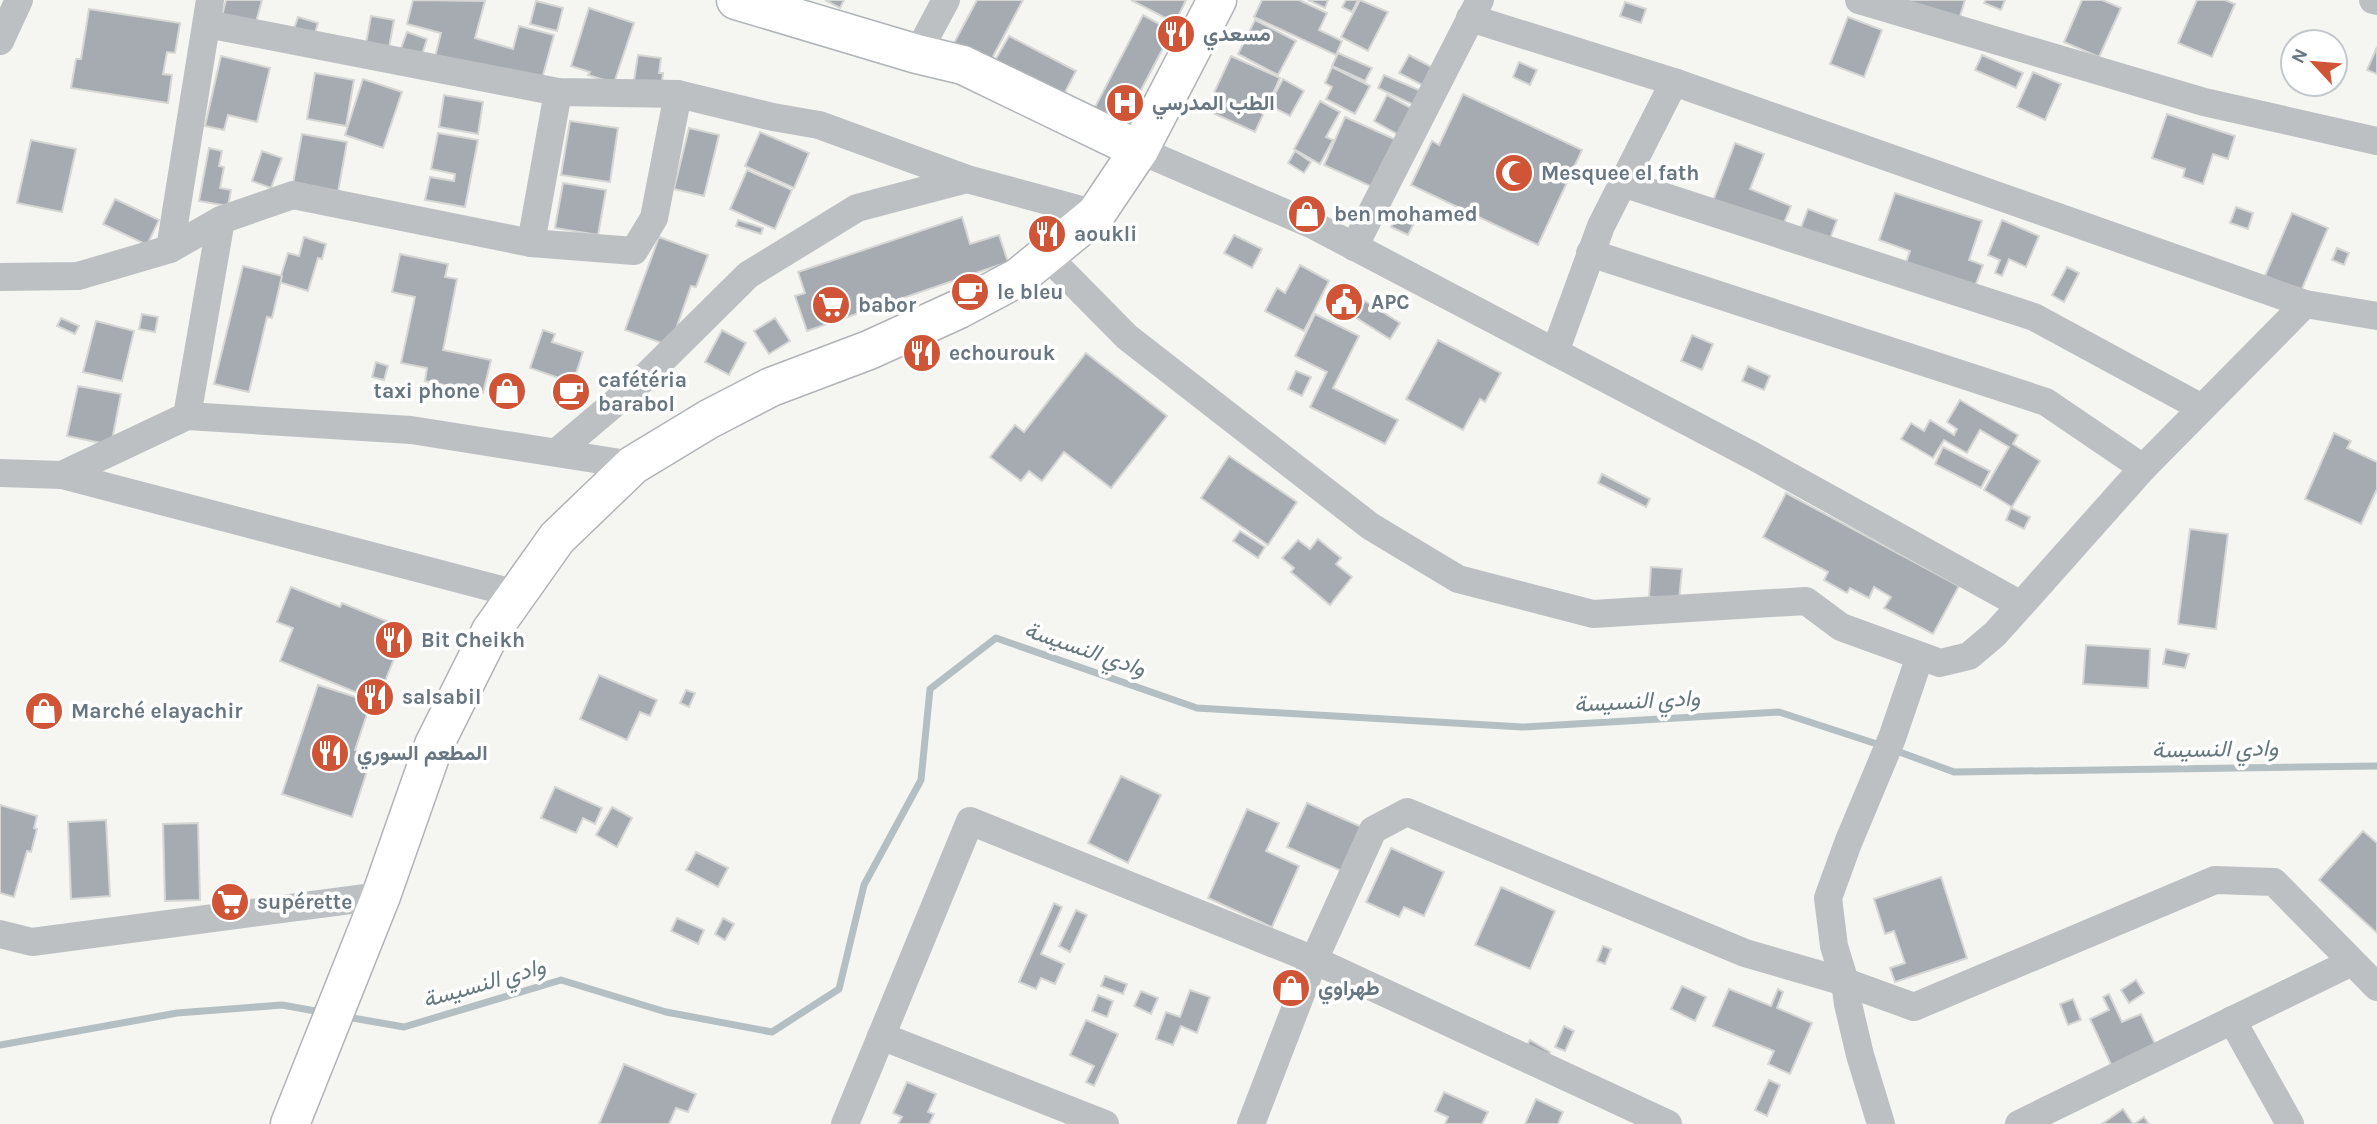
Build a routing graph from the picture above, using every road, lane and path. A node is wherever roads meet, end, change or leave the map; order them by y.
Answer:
1 (19, 0) edge
2 (736, 0) edge
3 (946, 0) edge
4 (1217, 0) edge
5 (1859, 0) edge
6 (1475, 9) edge
7 (209, 12) edge
8 (0, 41) edge
9 (917, 54) junction
10 (1674, 82) junction
11 (558, 92) junction
12 (678, 94) junction
13 (2377, 141) edge
14 (1139, 150) junction
15 (967, 180) junction
16 (1622, 183) junction
17 (1096, 214) junction
18 (220, 220) junction
19 (531, 243) junction
20 (1354, 247) junction
21 (170, 249) junction
22 (1590, 253) junction
23 (1046, 255) junction
24 (0, 277) edge
25 (2305, 304) junction
26 (2377, 316) edge
27 (1555, 352) junction
28 (2200, 407) junction
29 (187, 416) junction
30 (557, 452) junction
31 (633, 466) junction
32 (2143, 468) junction
33 (0, 472) edge
34 (62, 475) junction
35 (517, 594) junction
36 (2021, 605) junction
37 (1920, 656) junction
38 (381, 896) junction
39 (0, 934) edge
40 (1314, 960) junction
41 (2352, 962) junction
42 (1845, 982) junction
43 (2377, 987) edge
44 (2232, 1020) junction
45 (881, 1036) junction
46 (1660, 1123) edge
47 (290, 1124) edge
48 (845, 1124) edge
49 (1105, 1124) edge
50 (1251, 1124) edge
51 (1881, 1124) edge
52 (2019, 1124) edge
53 (2290, 1124) edge

1 - 8 street
2 - 9 main road
3 - 9 street
4 - 14 main road
5 - 13 street
6 - 10 street
6 - 20 street
7 - 11 street
7 - 21 street
9 - 14 main road
10 - 16 street
10 - 25 street
11 - 12 street
11 - 19 street
12 - 15 street
12 - 19 street
14 - 17 main road
14 - 20 street
15 - 17 street
15 - 30 street
16 - 22 street
16 - 28 street
17 - 23 main road
18 - 19 street
18 - 21 street
18 - 29 street
20 - 27 street
21 - 24 street
22 - 27 street
22 - 32 street
23 - 31 main road
23 - 37 street
25 - 26 street
25 - 28 street
27 - 36 street
28 - 32 street
29 - 30 street
29 - 34 street
30 - 31 street
31 - 35 main road
32 - 36 street
33 - 34 street
34 - 35 street
35 - 38 main road
36 - 37 street
37 - 42 street
38 - 39 street
38 - 47 main road
40 - 42 street
40 - 45 street
40 - 46 street
40 - 50 street
41 - 42 street
41 - 43 street
41 - 44 street
42 - 51 street
44 - 52 street
44 - 53 street
45 - 48 street
45 - 49 street

